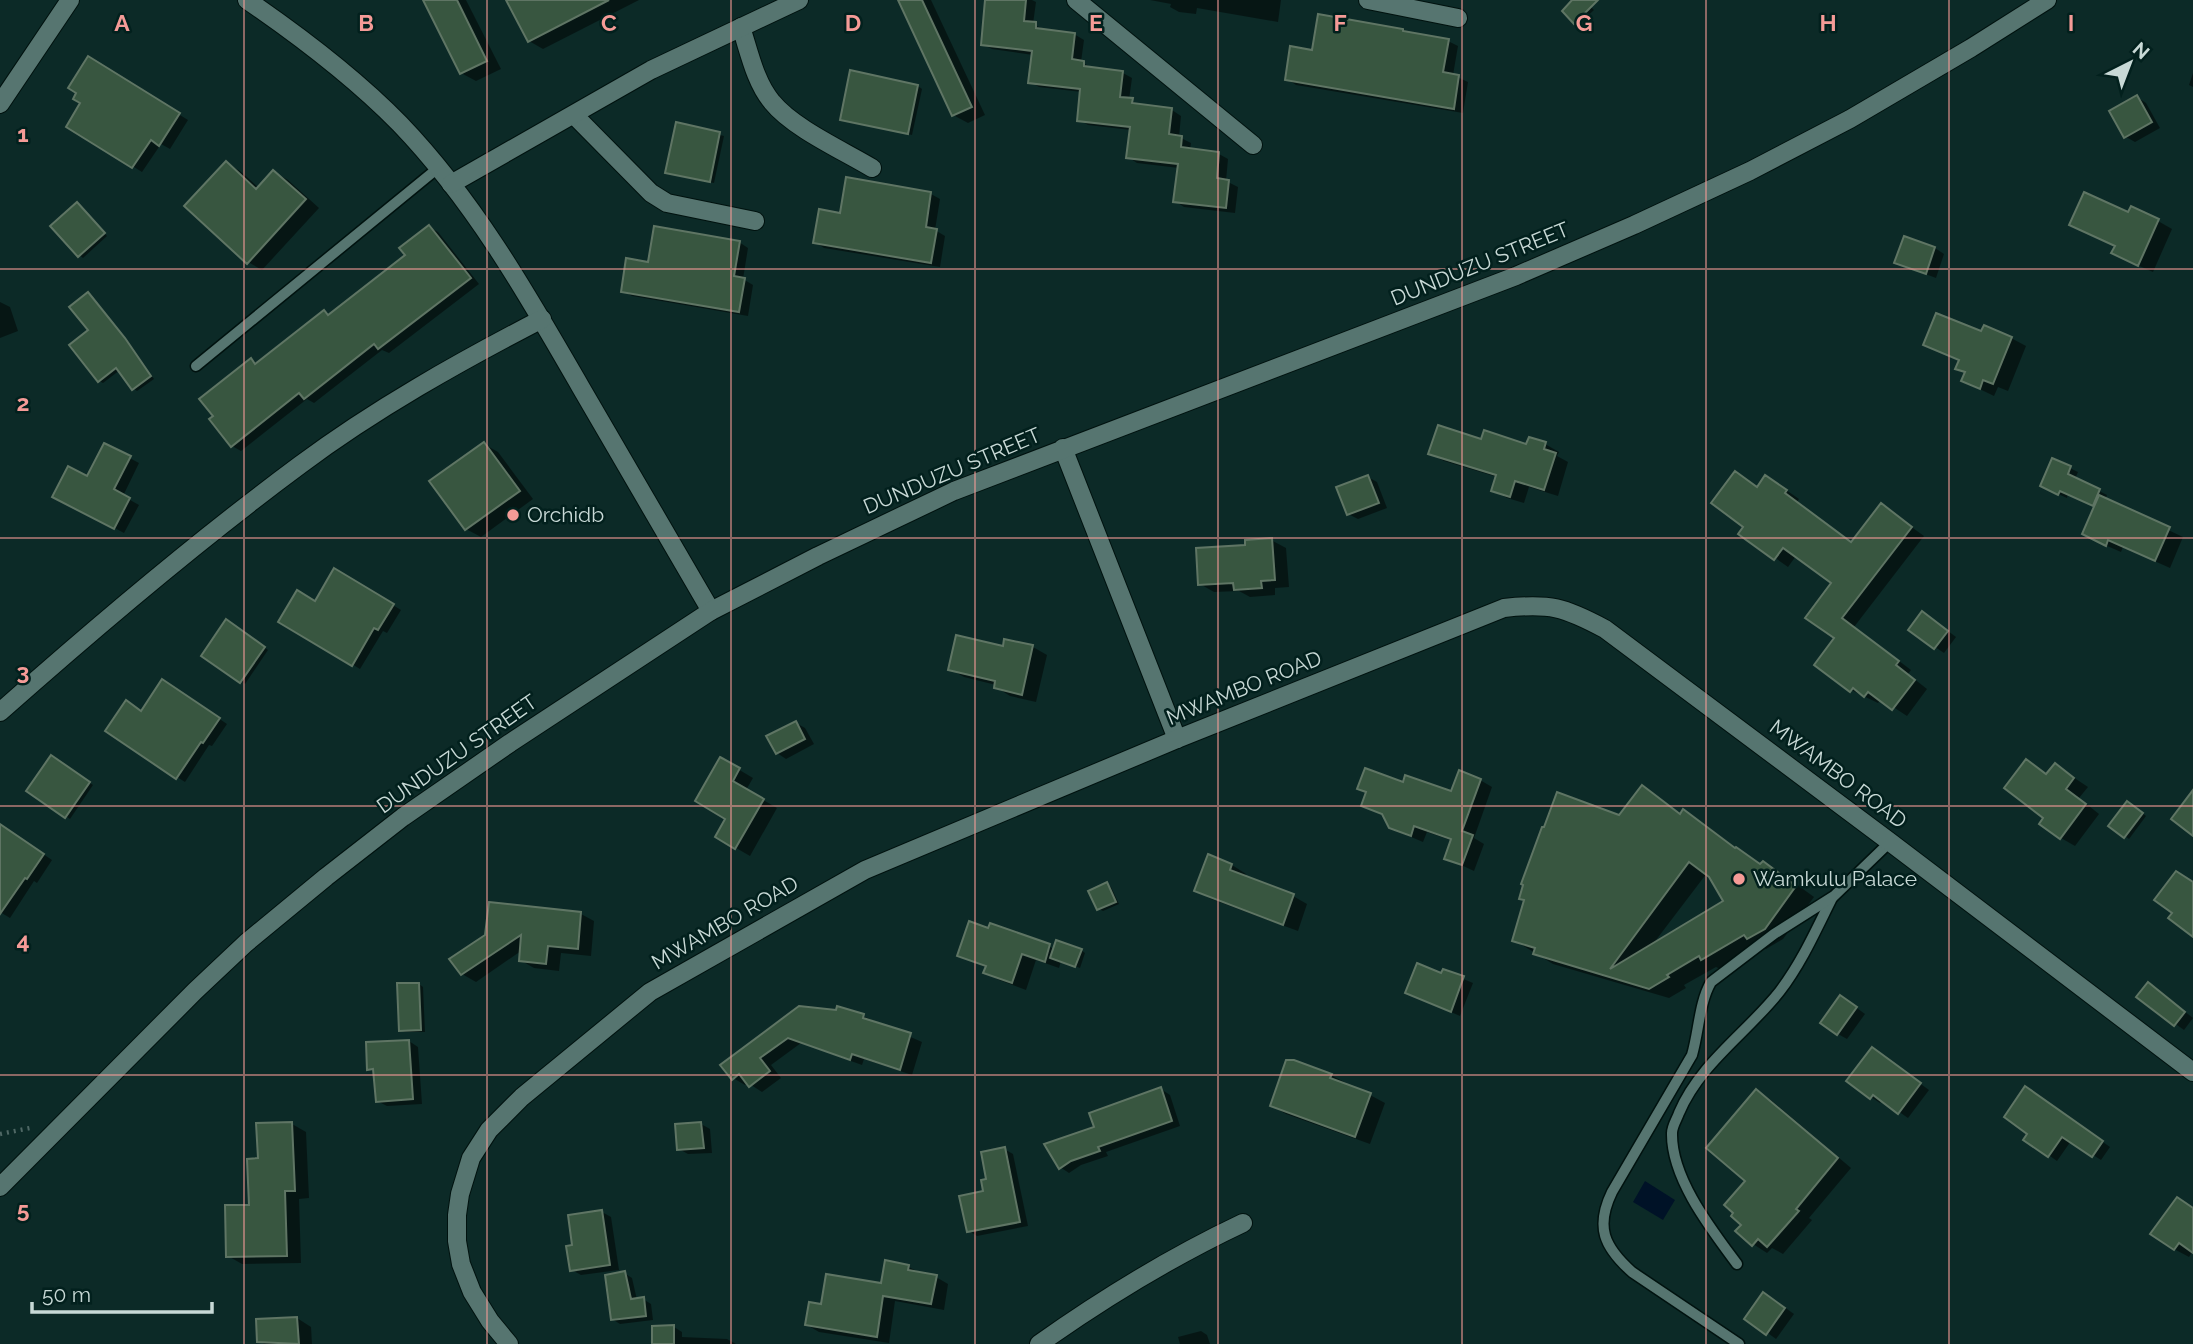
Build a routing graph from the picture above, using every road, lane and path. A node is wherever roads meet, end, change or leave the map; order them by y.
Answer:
1 (70, 0) edge
2 (247, 0) edge
3 (799, 0) edge
4 (1076, 0) edge
5 (1368, 0) edge
6 (2047, 0) edge
7 (1458, 18) dead end
8 (741, 27) junction
9 (0, 104) edge
10 (574, 115) junction
11 (1253, 145) dead end
12 (438, 168) junction
13 (872, 168) dead end
14 (451, 184) junction
15 (755, 221) dead end
16 (541, 319) junction
17 (196, 366) dead end
18 (1063, 448) junction
19 (711, 611) junction
20 (0, 712) edge
21 (1177, 739) junction
22 (1891, 842) junction
23 (1834, 896) junction
24 (2193, 1072) edge
25 (0, 1187) edge
26 (1242, 1223) dead end
27 (1737, 1264) dead end
28 (509, 1344) edge
29 (1039, 1344) edge
30 (1739, 1344) edge

1 - 9 street
2 - 12 street
3 - 8 street
4 - 11 street
5 - 7 street
6 - 18 street, DUNDUZU STREET
8 - 10 street
8 - 13 street
10 - 14 street
10 - 15 street
12 - 14 street
12 - 17 lane
14 - 16 street
16 - 19 street
16 - 20 street
18 - 19 street, DUNDUZU STREET
18 - 21 street
19 - 25 street, DUNDUZU STREET
21 - 22 street, MWAMBO ROAD
21 - 28 street, MWAMBO ROAD
22 - 23 lane
22 - 24 street, MWAMBO ROAD
23 - 27 lane
23 - 30 lane
26 - 29 street

